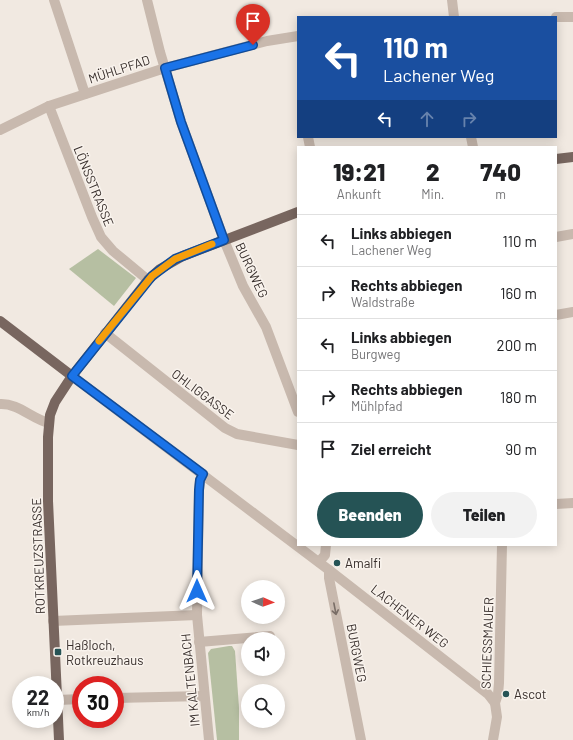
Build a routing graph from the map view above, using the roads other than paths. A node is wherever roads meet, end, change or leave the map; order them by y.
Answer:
1 (54, 0) edge
2 (147, 0) edge
3 (452, 0) edge
4 (454, 16) edge
5 (573, 17) edge
6 (557, 18) edge
7 (297, 36) edge
8 (165, 68) junction
9 (84, 94) junction
10 (49, 106) junction
11 (0, 130) edge
12 (573, 157) edge
13 (557, 159) edge
14 (297, 212) edge
15 (573, 234) edge
16 (557, 237) edge
17 (224, 240) junction
18 (148, 280) junction
19 (573, 312) edge
20 (557, 315) edge
21 (0, 321) edge
22 (105, 333) junction
23 (72, 376) junction
24 (0, 404) edge
25 (297, 409) edge
26 (49, 423) junction
27 (297, 445) edge
28 (203, 474) junction
29 (573, 503) edge
30 (557, 504) edge
31 (297, 545) edge
32 (298, 546) edge
33 (326, 546) edge
34 (502, 546) edge
35 (319, 562) junction
36 (330, 570) junction
37 (197, 616) junction
38 (53, 621) junction
39 (241, 638) edge
40 (199, 642) junction
41 (56, 676) edge
42 (204, 696) junction
43 (124, 698) edge
44 (495, 703) junction
45 (59, 728) edge
46 (59, 740) edge
47 (209, 740) edge
48 (361, 740) edge
49 (493, 740) edge

1 - 9 street
2 - 8 street, BURGWEG
3 - 4 street
5 - 6 street
7 - 8 street, MÜHLPFAD
8 - 9 street, MÜHLPFAD
8 - 17 street, BURGWEG
9 - 10 street, MÜHLPFAD
10 - 11 street, MÜHLPFAD
10 - 18 street, LÖNSSTRASSE
12 - 13 main road
14 - 17 main road, ROTKREUZSTRASSE
15 - 16 street
17 - 18 main road, ROTKREUZSTRASSE
17 - 25 street, BURGWEG
18 - 22 main road, ROTKREUZSTRASSE
19 - 20 street
21 - 23 main road, LACHENER WEG
22 - 23 main road, ROTKREUZSTRASSE
22 - 27 street, OHLIGGASSE
23 - 26 main road, ROTKREUZSTRASSE
23 - 28 street, LACHENER WEG
24 - 26 street
26 - 38 main road, ROTKREUZSTRASSE
28 - 31 street, LACHENER WEG
28 - 37 street, IM KALTENBACH
29 - 30 street
32 - 35 street, LACHENER WEG
33 - 35 street
34 - 44 street, SCHIESSMAUER
35 - 36 street, LACHENER WEG
36 - 44 street, LACHENER WEG
36 -> 48 street, BURGWEG
37 - 38 street
37 - 40 street, IM KALTENBACH
38 - 41 main road, ROTKREUZSTRASSE
39 - 40 street
40 - 42 street, IM KALTENBACH
42 - 43 street
42 - 47 street, IM KALTENBACH
44 - 49 street, SCHIESSMAUER
45 - 46 main road, ROTKREUZSTRASSE

